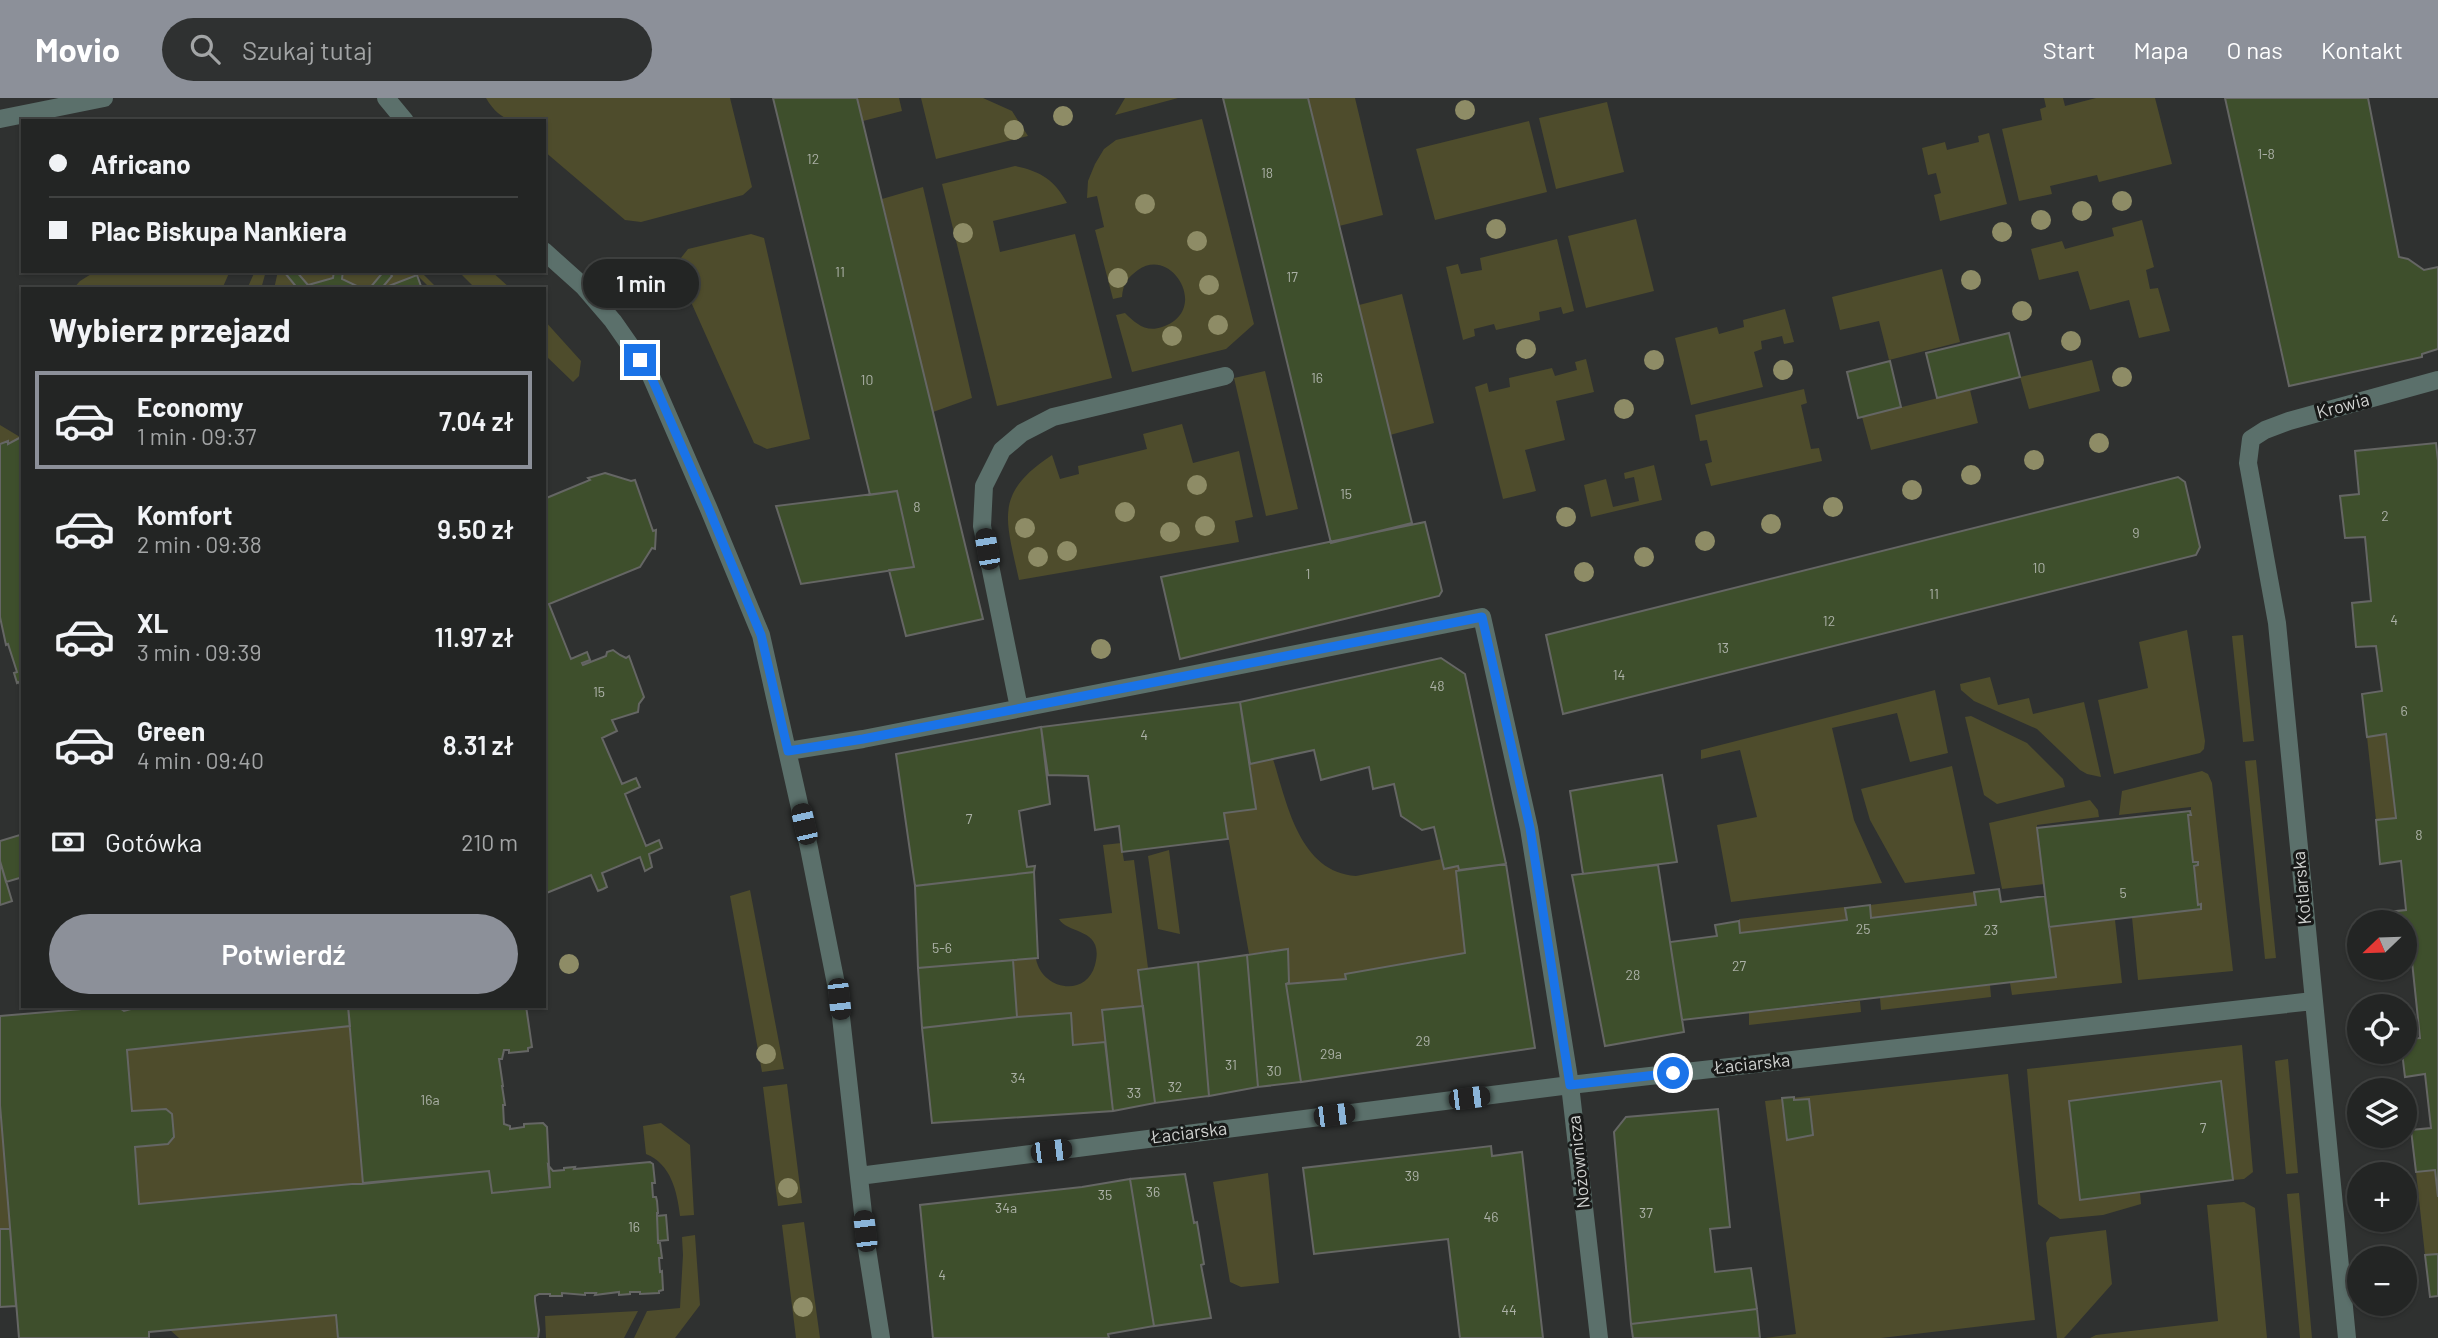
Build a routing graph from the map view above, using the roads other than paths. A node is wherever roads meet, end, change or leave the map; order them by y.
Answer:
1 (104, 98) edge
2 (386, 98) edge
3 (0, 119) edge
4 (403, 119) edge
5 (546, 253) edge
6 (1225, 376) dead end
7 (2438, 380) edge
8 (2251, 439) joint
9 (1019, 708) junction
10 (788, 751) junction
11 (2313, 1001) junction
12 (1570, 1085) junction
13 (859, 1176) junction
14 (881, 1338) edge
15 (1599, 1338) edge
16 (2347, 1338) edge

1 - 3 street
2 - 4 street
5 - 10 street
6 - 9 street
7 - 8 street, Krowia
8 - 11 street, Kotlarska
9 - 10 street
9 - 12 street, Nożownicza
10 - 13 street
11 - 12 street, Łaciarska
11 - 16 street, Kotlarska
12 - 13 street, Łaciarska
12 - 15 street, Nożownicza
13 - 14 street

